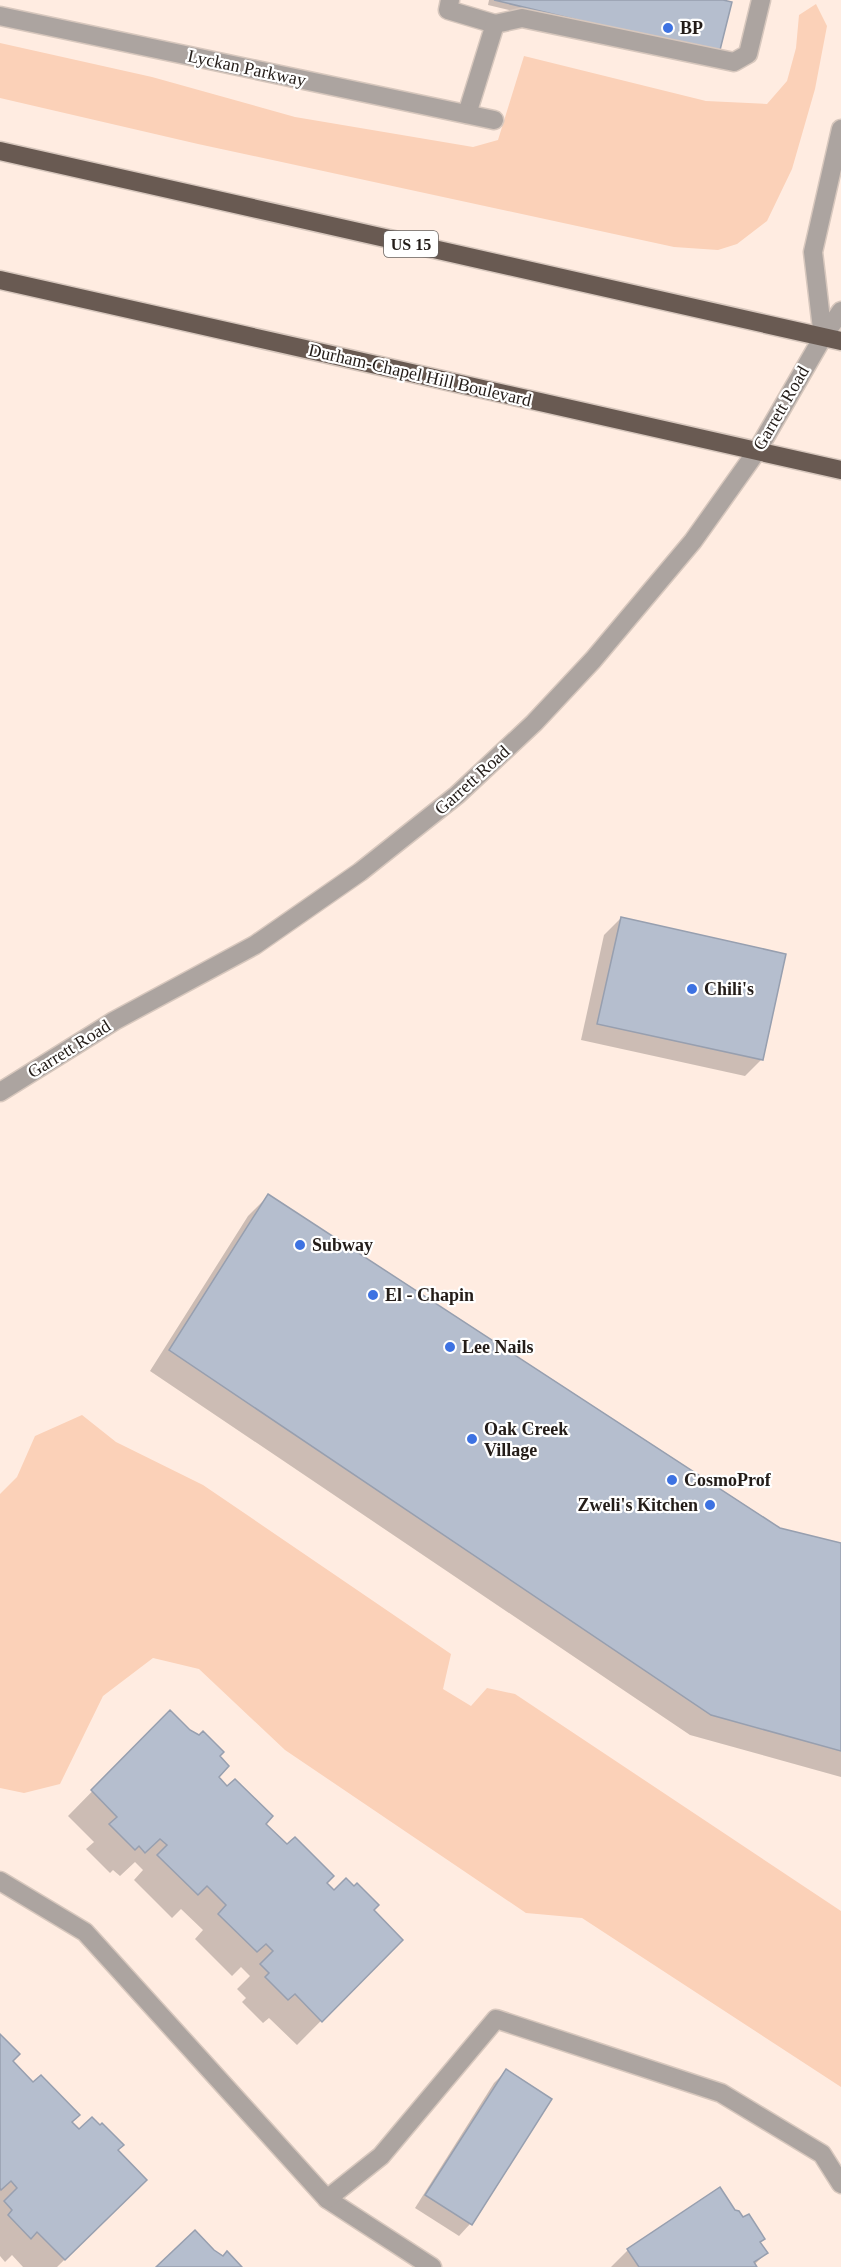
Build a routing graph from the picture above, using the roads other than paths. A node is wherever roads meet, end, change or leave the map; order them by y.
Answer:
1 (450, 0) edge
2 (761, 0) edge
3 (0, 16) edge
4 (495, 24) junction
5 (467, 114) junction
6 (494, 120) dead end
7 (841, 129) edge
8 (0, 151) edge
9 (0, 280) edge
10 (841, 310) edge
11 (823, 337) junction
12 (841, 341) edge
13 (757, 451) junction
14 (841, 470) edge
15 (0, 1092) edge
16 (0, 1881) edge
17 (841, 2184) edge
18 (327, 2199) junction
19 (432, 2267) edge

1 - 4 street
2 - 4 street
3 - 5 street, Lyckan Parkway
4 - 5 street
5 - 6 street, Lyckan Parkway
7 - 11 street
8 - 11 highway, US 15
9 - 13 highway, Durham-Chapel Hill Boulevard
10 - 11 street, Garrett Road
11 - 12 highway, US 15
11 - 13 street, Garrett Road
13 - 14 highway, Durham-Chapel Hill Boulevard
13 - 15 street, Garrett Road
16 - 18 street
17 - 18 street
18 - 19 street

